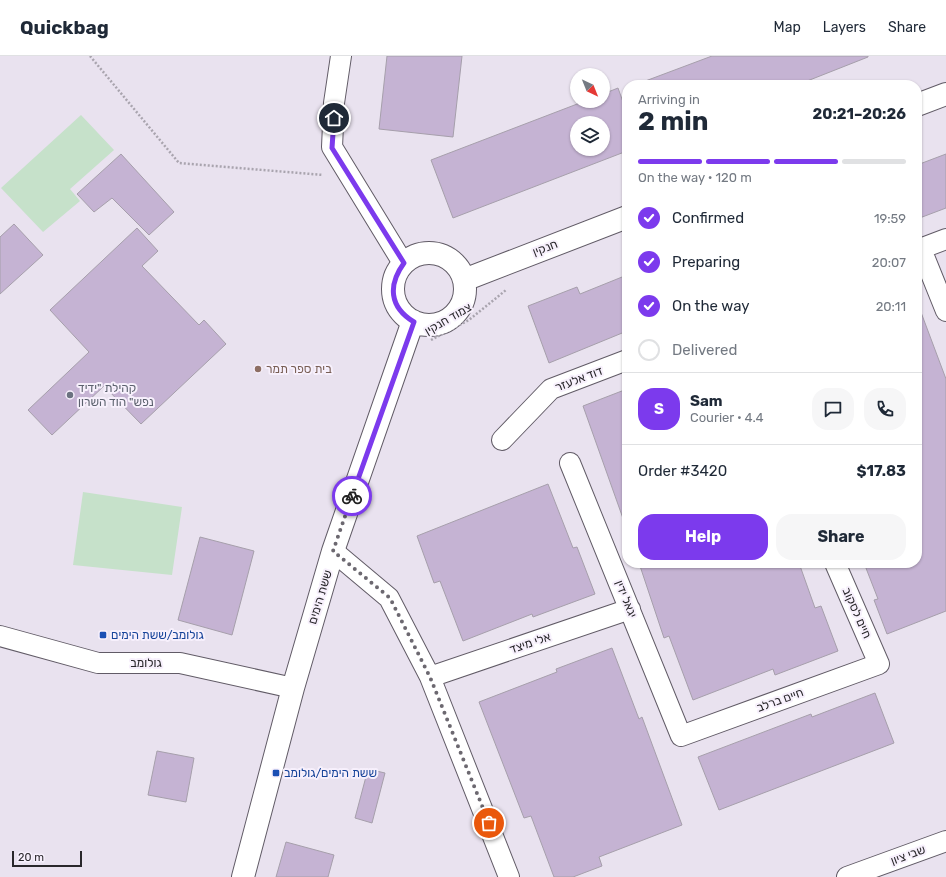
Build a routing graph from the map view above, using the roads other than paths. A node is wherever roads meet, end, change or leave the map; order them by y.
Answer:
1 (341, 56) edge
2 (946, 94) edge
3 (922, 103) edge
4 (622, 219) edge
5 (946, 239) edge
6 (922, 248) edge
7 (922, 256) edge
8 (404, 263) junction
9 (464, 280) junction
10 (946, 311) edge
11 (414, 322) junction
12 (622, 362) edge
13 (502, 440) dead end
14 (570, 463) dead end
15 (333, 551) junction
16 (837, 568) edge
17 (630, 609) junction
18 (0, 636) edge
19 (879, 664) joint
20 (430, 677) junction
21 (293, 688) junction
22 (682, 736) joint
23 (946, 841) edge
24 (243, 877) edge
25 (509, 877) edge
26 (847, 877) edge

1 - 8 street
2 - 3 street
4 - 9 street, חנקין
5 - 6 street
7 - 10 street
8 - 9 street
8 - 11 street
9 - 11 street
11 - 15 street, ששת הימים
12 - 13 street, דוד אלעזר
14 - 17 street, יגאל ידין
15 - 20 street
15 - 21 street, ששת הימים
16 - 19 street, חיים לסקוב
17 - 20 street, אלי מיצד
17 - 22 street, יגאל ידין
18 - 21 street, גולומב
19 - 22 street, חיים ברלב
20 - 25 street
21 - 24 street, ששת הימים
23 - 26 street, שבי ציון

